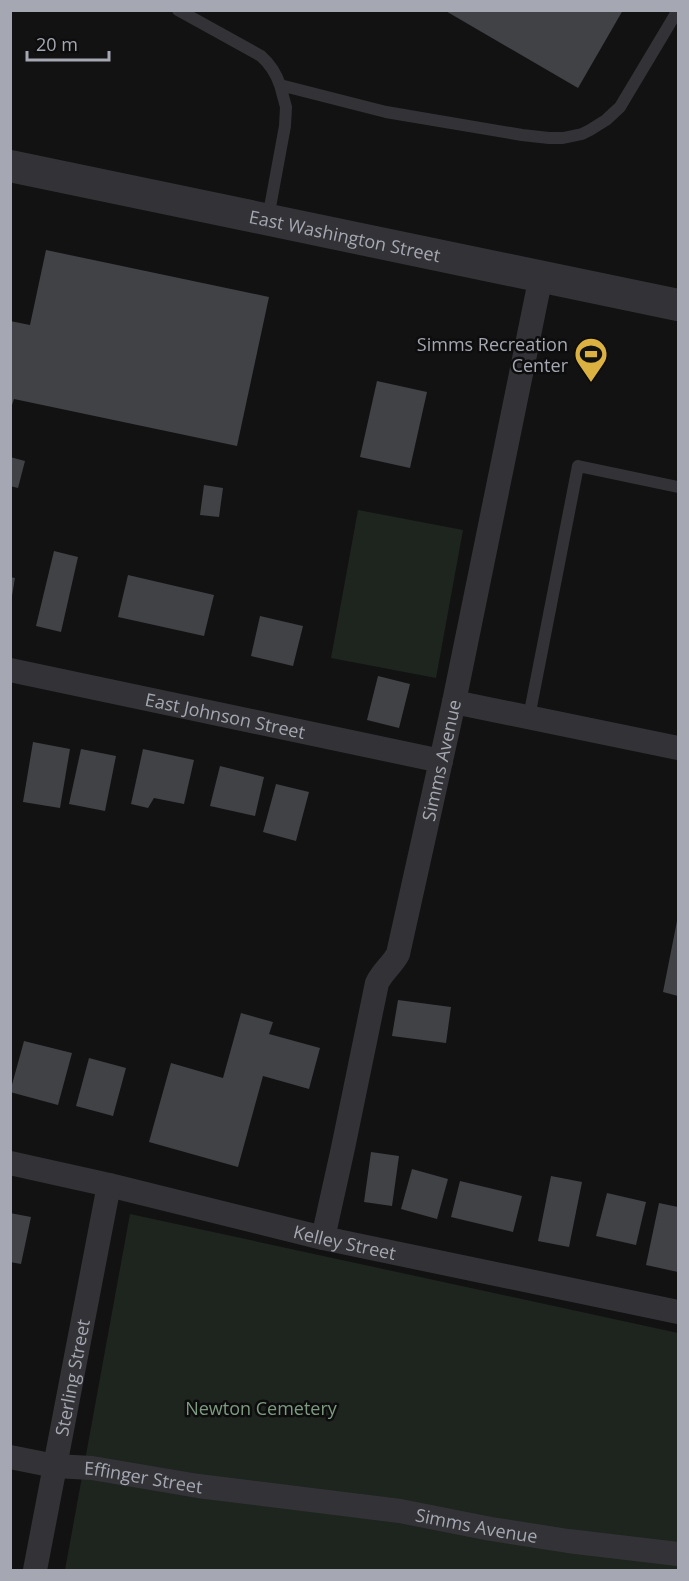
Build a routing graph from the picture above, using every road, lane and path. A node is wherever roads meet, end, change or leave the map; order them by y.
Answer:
1 (178, 10) edge
2 (678, 10) edge
3 (280, 85) junction
4 (10, 166) edge
5 (268, 219) junction
6 (541, 276) junction
7 (678, 305) edge
8 (678, 487) edge
9 (10, 670) edge
10 (454, 702) junction
11 (530, 717) junction
12 (678, 748) edge
13 (441, 761) junction
14 (10, 1163) edge
15 (109, 1185) junction
16 (323, 1238) junction
17 (678, 1312) edge
18 (10, 1457) edge
19 (55, 1466) junction
20 (276, 1496) joint
21 (678, 1554) edge
22 (35, 1570) edge

1 - 3 lane
2 - 3 lane
3 - 5 lane
4 - 5 street, East Washington Street
5 - 6 street, East Washington Street
6 - 7 street, East Washington Street
6 - 10 street, Simms Avenue
8 - 11 lane
9 - 13 street, East Johnson Street
10 - 11 street
10 - 13 street, Simms Avenue
11 - 12 street
13 - 16 street, Simms Avenue
14 - 15 street, Kelley Street
15 - 16 street, Kelley Street
15 - 19 street, Sterling Street
16 - 17 street, Kelley Street
18 - 19 street, Effinger Street
19 - 20 street, Effinger Street
19 - 22 street, Sterling Street
20 - 21 street, Simms Avenue

